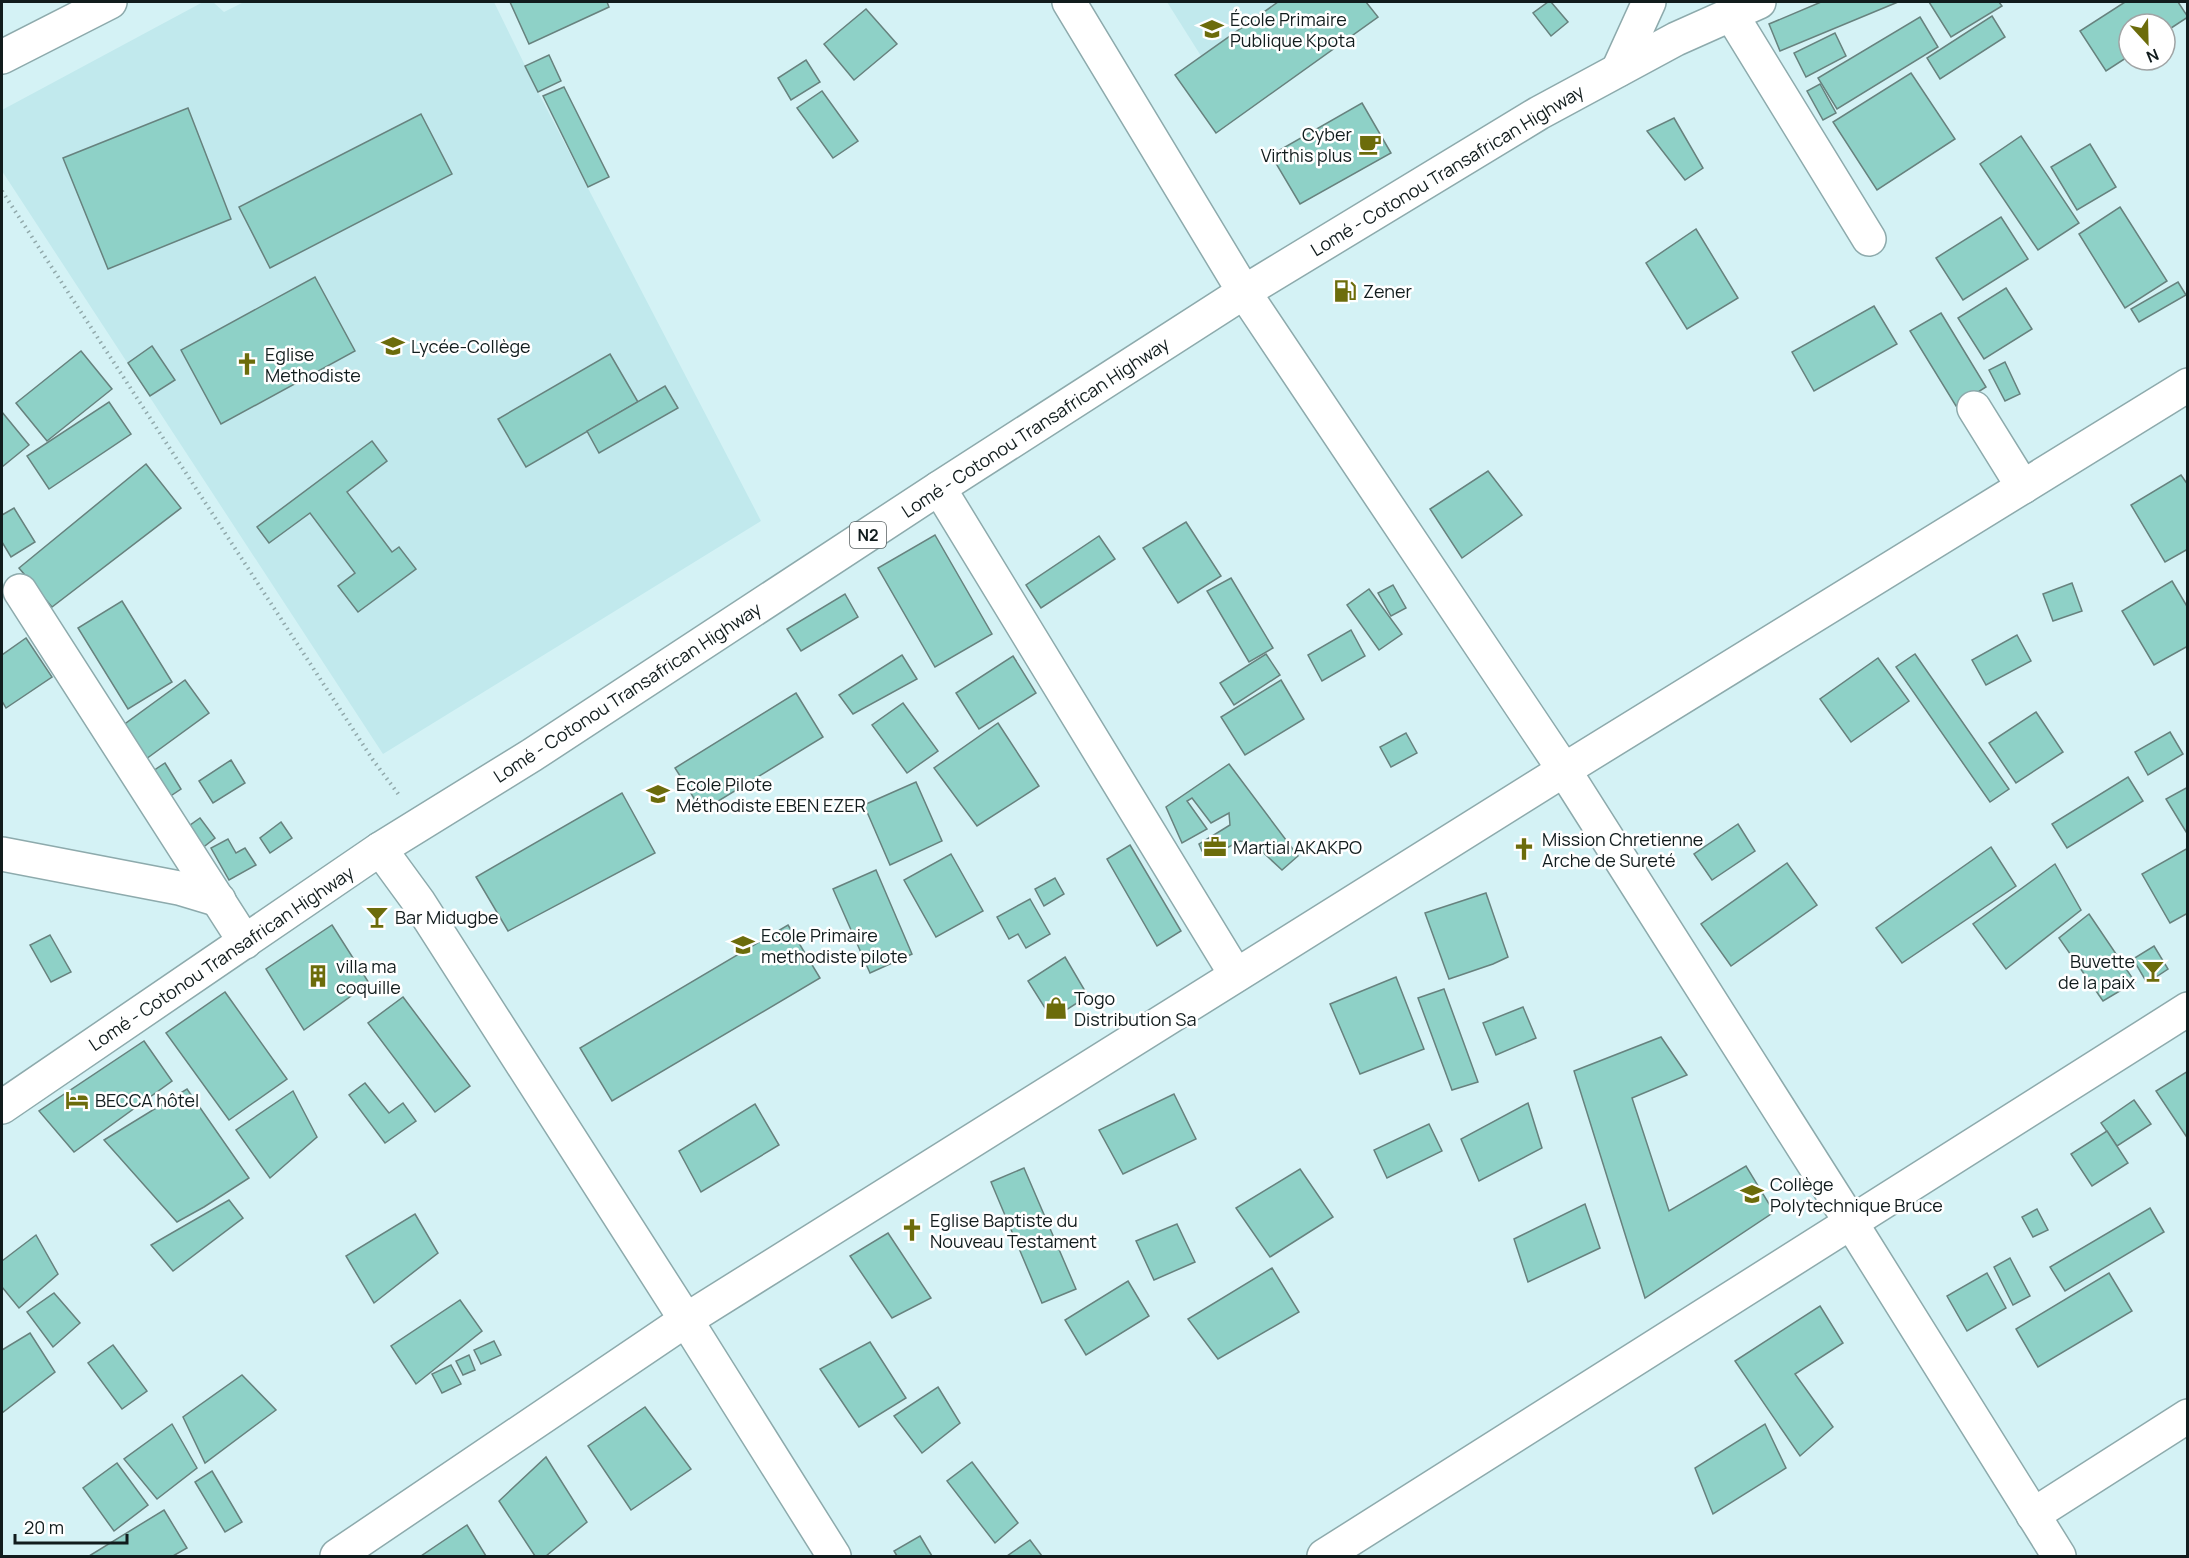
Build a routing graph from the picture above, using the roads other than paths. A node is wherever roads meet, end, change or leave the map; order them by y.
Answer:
1 (110, 2) edge
2 (1069, 2) edge
3 (1649, 2) edge
4 (1745, 8) edge
5 (2, 57) edge
6 (1618, 70) junction
7 (1869, 239) dead end
8 (1244, 292) junction
9 (2187, 385) edge
10 (1974, 408) dead end
11 (2022, 487) junction
12 (939, 488) junction
13 (20, 591) dead end
14 (1564, 770) junction
15 (380, 849) junction
16 (2, 854) edge
17 (219, 900) junction
18 (245, 942) junction
19 (1236, 975) junction
20 (2187, 1009) edge
21 (2, 1107) edge
22 (1850, 1221) junction
23 (686, 1320) junction
24 (2187, 1416) edge
25 (2033, 1515) junction
26 (337, 1557) edge
27 (834, 1557) edge
28 (1324, 1557) edge
29 (2059, 1557) edge

1 - 5 main road
2 - 8 main road
3 - 6 main road
4 - 6 main road, Lomé - Cotonou Transafrican Highway / N2
4 - 7 main road
6 - 8 main road, Lomé - Cotonou Transafrican Highway / N2
8 - 12 main road, Lomé - Cotonou Transafrican Highway / N2
8 - 14 main road
9 - 11 main road
10 - 11 main road
11 - 14 main road
12 - 15 main road, Lomé - Cotonou Transafrican Highway / N2
12 - 19 main road
13 - 17 main road
14 - 19 main road
14 - 22 main road
15 - 18 main road, Lomé - Cotonou Transafrican Highway / N2
15 - 23 main road
16 - 17 main road
17 - 18 main road
18 - 21 main road, Lomé - Cotonou Transafrican Highway / N2
19 - 23 main road
20 - 22 main road
22 - 25 main road
22 - 28 main road
23 - 26 main road
23 - 27 main road
24 - 25 main road
25 - 29 main road

